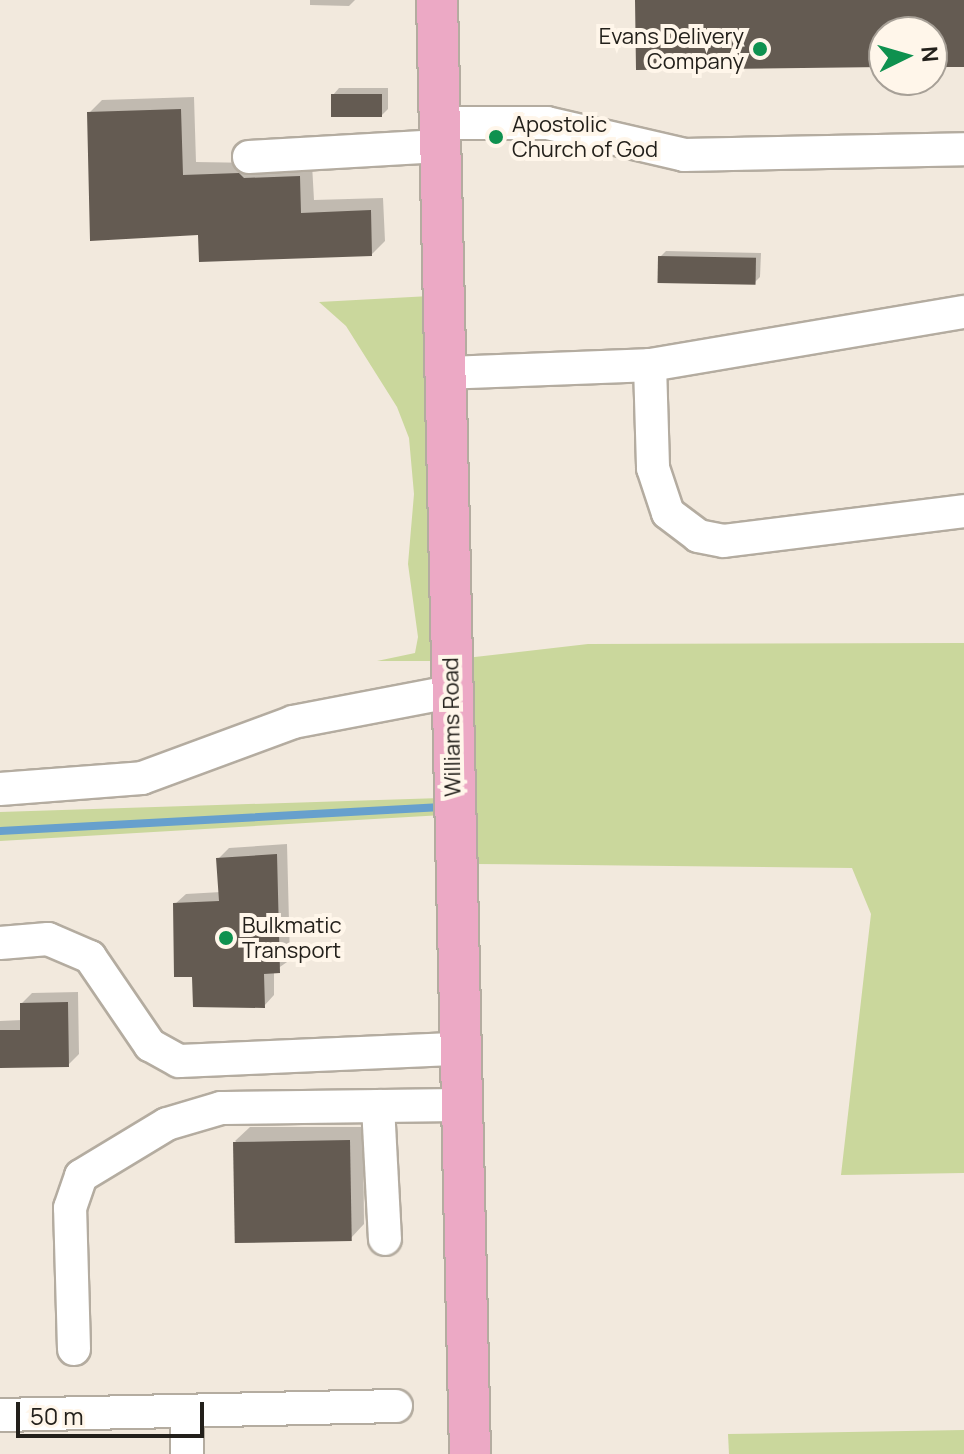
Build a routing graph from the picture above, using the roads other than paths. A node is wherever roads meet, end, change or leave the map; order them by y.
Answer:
1 (437, 0) edge
2 (440, 134) junction
3 (964, 149) edge
4 (249, 157) dead end
5 (964, 312) edge
6 (650, 365) junction
7 (445, 373) junction
8 (964, 511) edge
9 (451, 692) junction
10 (0, 789) edge
11 (0, 943) edge
12 (459, 1049) junction
13 (461, 1105) junction
14 (378, 1106) junction
15 (385, 1239) dead end
16 (74, 1349) dead end
17 (396, 1406) dead end
18 (187, 1411) junction
19 (0, 1415) edge
20 (187, 1454) edge
21 (470, 1454) edge

1 - 2 main road, Williams Road
2 - 3 lane
2 - 4 lane
2 - 7 main road, Williams Road
5 - 6 lane
6 - 7 lane
6 - 8 lane
7 - 9 main road, Williams Road
9 - 10 lane
9 - 12 main road, Williams Road
11 - 12 lane
12 - 13 main road, Williams Road
13 - 14 lane
13 - 21 main road, Williams Road
14 - 15 lane
14 - 16 lane
17 - 18 lane
18 - 19 lane
18 - 20 lane

